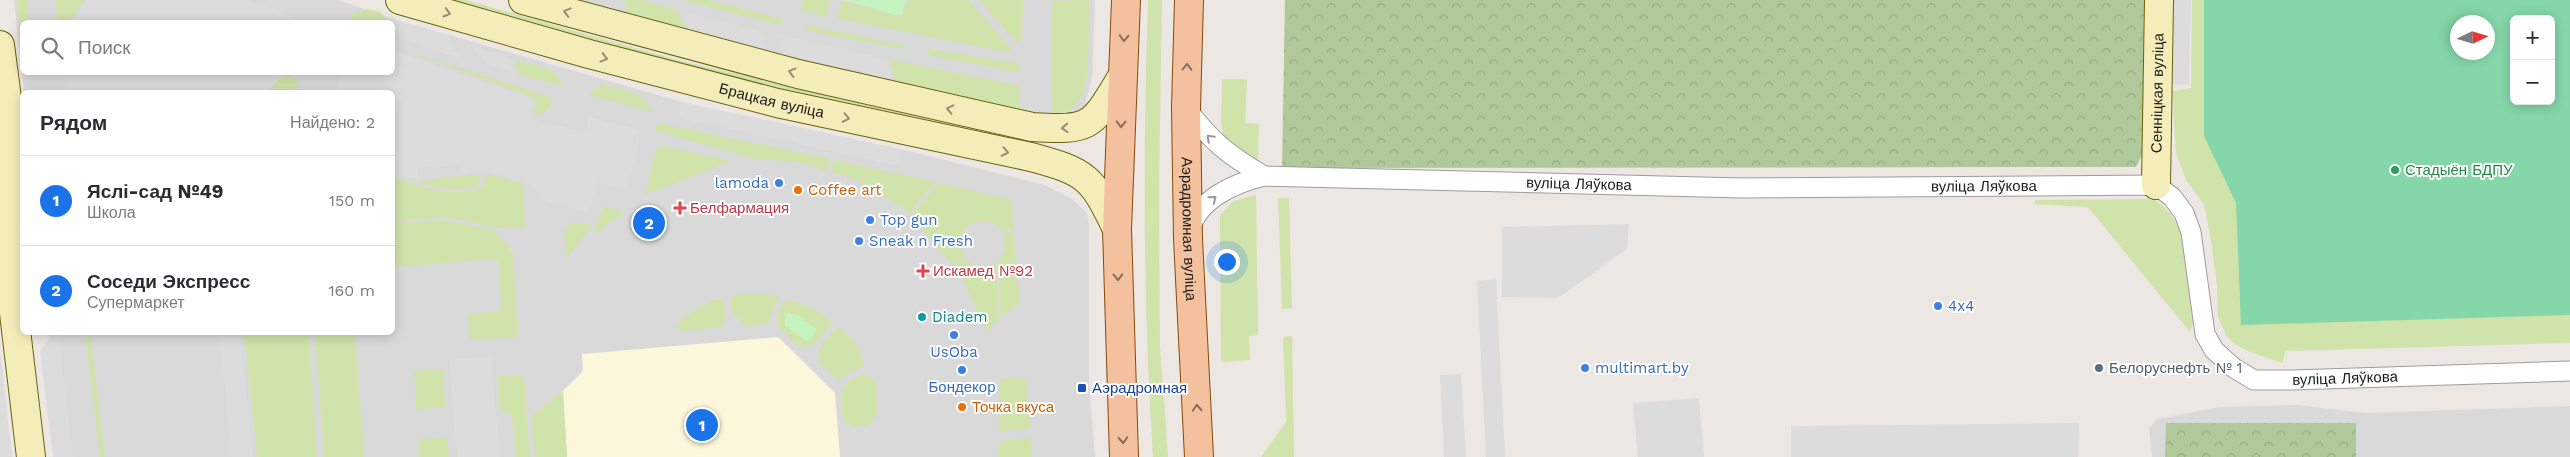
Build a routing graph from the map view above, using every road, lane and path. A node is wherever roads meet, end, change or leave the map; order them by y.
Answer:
1 (400, 0) edge
2 (523, 0) edge
3 (1126, 0) edge
4 (1189, 0) edge
5 (2159, 0) edge
6 (0, 45) edge
7 (1122, 75) junction
8 (1186, 108) junction
9 (1264, 176) junction
10 (2156, 185) junction
11 (1117, 229) junction
12 (3, 232) edge
13 (1188, 239) junction
14 (2570, 371) edge
15 (31, 457) edge
16 (1124, 457) edge
17 (1200, 457) edge

1 -> 11 street, Брацкая вуліца
7 -> 2 street
3 -> 7 main road
8 -> 4 main road, Аэрадромная вуліца
5 - 10 street, Сенніцкая вуліца
6 - 12 street
7 -> 11 main road
9 -> 8 street, вуліца Ляўкова
8 - 13 main road, Аэрадромная вуліца
9 - 10 street, вуліца Ляўкова
13 -> 9 street, вуліца Ляўкова
10 - 14 street, вуліца Ляўкова
11 -> 16 main road
12 - 15 street
17 -> 13 main road, Аэрадромная вуліца

